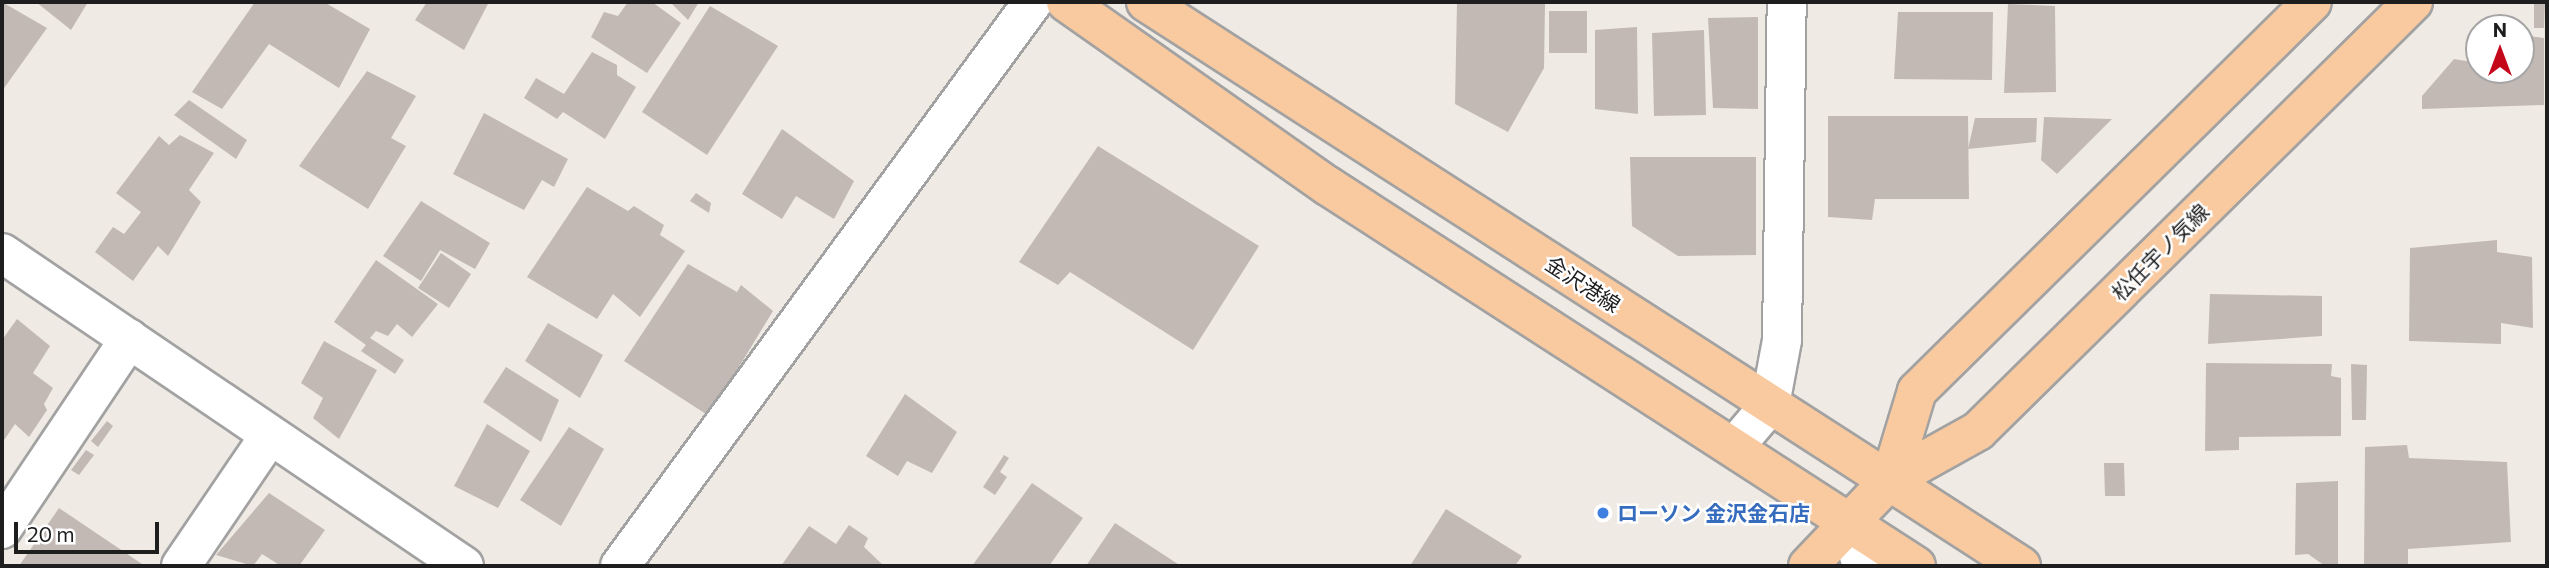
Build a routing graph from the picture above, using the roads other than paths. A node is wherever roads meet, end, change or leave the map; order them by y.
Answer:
1 (1033, 2) edge
2 (1066, 2) edge
3 (1146, 2) edge
4 (1787, 2) edge
5 (2312, 2) edge
6 (2413, 2) edge
7 (2, 253) edge
8 (129, 339) junction
9 (1770, 405) junction
10 (270, 435) junction
11 (1735, 446) junction
12 (1890, 480) junction
13 (1850, 525) junction
14 (2, 528) edge
15 (439, 559) edge
16 (181, 566) edge
17 (620, 566) edge
18 (1808, 566) edge
19 (1862, 566) edge
20 (1916, 566) edge
21 (2021, 566) edge

1 - 17 street
2 - 11 main road
3 - 9 main road, 金沢港線
4 - 9 street
5 - 12 main road, 松任宇ノ気線
6 - 12 main road, 松任宇ノ気線
7 - 8 street
8 - 10 street
8 - 14 street
9 - 11 street
9 - 12 main road, 金沢港線
10 - 15 street
10 - 16 street
11 - 13 main road
12 - 13 main road, 松任宇ノ気線
12 - 21 main road, 金沢港線
13 - 18 main road, 松任宇ノ気線
13 - 19 street
13 - 20 main road

